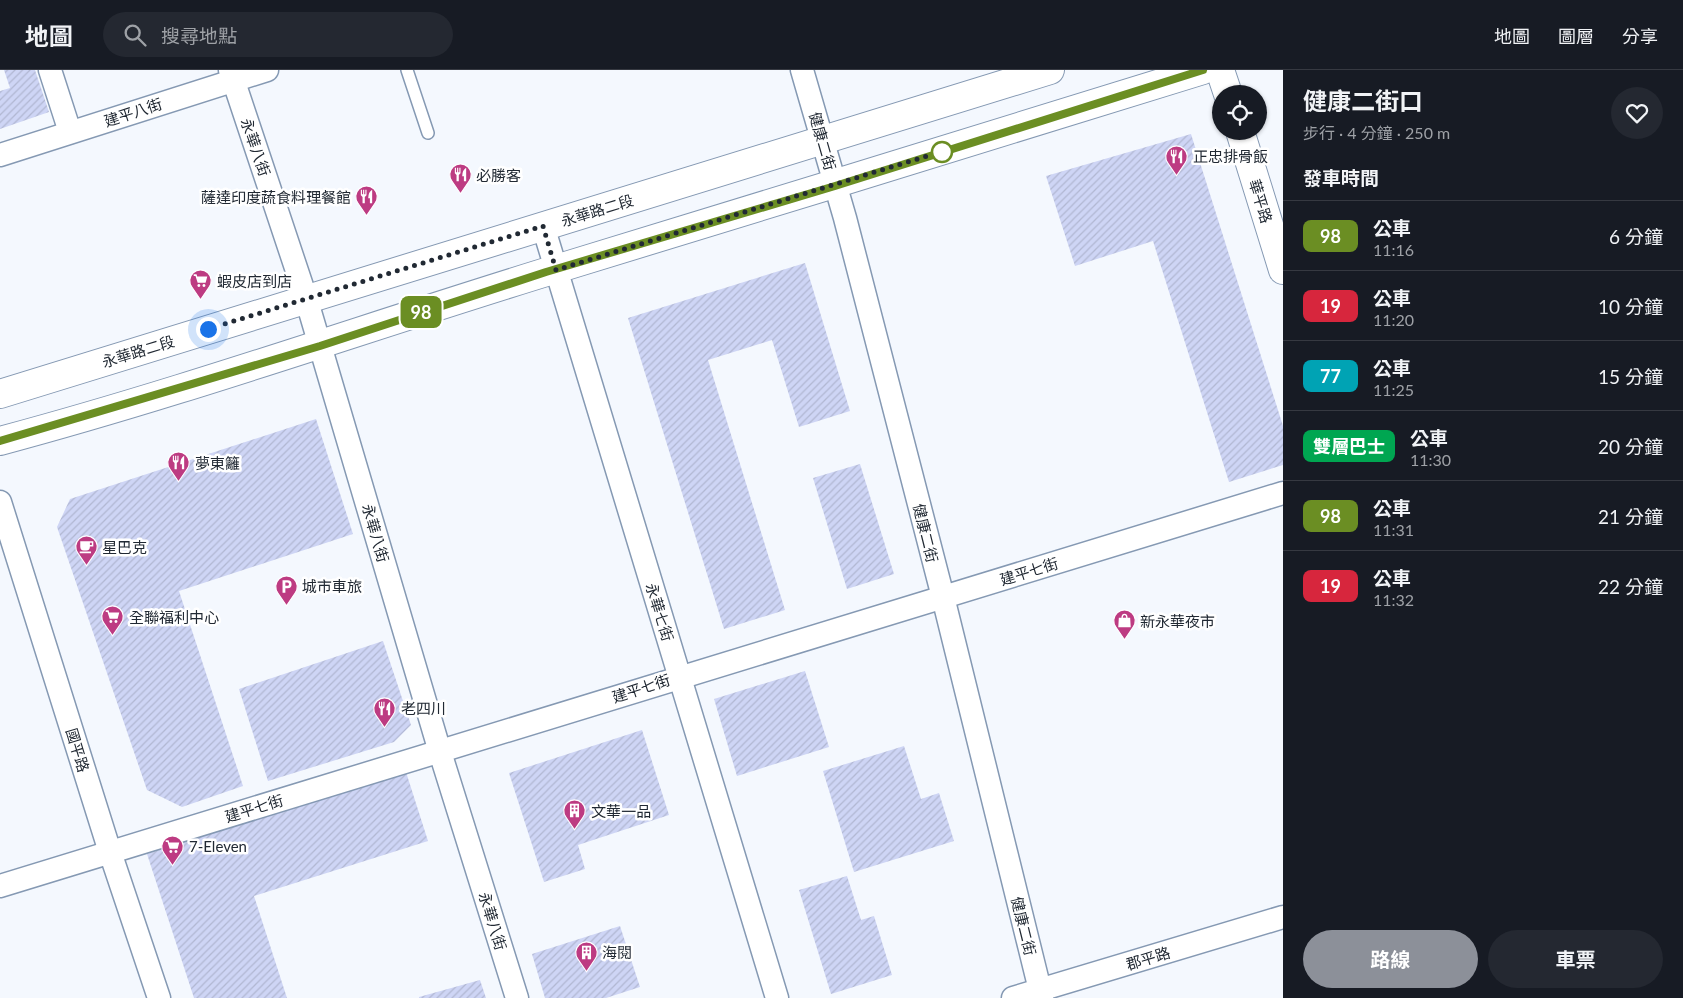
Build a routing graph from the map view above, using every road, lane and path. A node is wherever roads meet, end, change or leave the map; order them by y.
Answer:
1 (50, 70) edge
2 (267, 70) edge
3 (407, 70) edge
4 (802, 70) edge
5 (1050, 70) edge
6 (1203, 70) edge
7 (1220, 70) edge
8 (232, 75) edge
9 (1225, 85) edge
10 (70, 132) junction
11 (428, 133) dead end
12 (1243, 140) edge
13 (823, 142) junction
14 (0, 155) edge
15 (835, 186) junction
16 (543, 226) junction
17 (556, 270) junction
18 (1283, 270) edge
19 (306, 298) junction
20 (320, 346) junction
21 (0, 394) edge
22 (0, 441) edge
23 (1283, 493) edge
24 (0, 502) edge
25 (943, 598) junction
26 (679, 676) junction
27 (440, 752) junction
28 (110, 852) junction
29 (0, 886) edge
30 (1283, 917) edge
31 (1041, 994) edge
32 (159, 998) edge
33 (517, 998) edge
34 (777, 998) edge
35 (1013, 998) edge

1 - 10 street
2 - 8 street, 建平八街
3 - 11 lane
4 - 13 street, 健康二街
5 - 13 street, 永華路二段
6 - 15 street
7 - 9 street
8 - 10 street, 建平八街
8 - 19 street, 永華八街
10 - 14 street, 建平八街
12 - 18 street, 華平路
13 - 15 street, 健康二街
13 - 16 street, 永華路二段
15 - 17 street
15 - 25 street, 健康二街
16 - 17 street, 永華七街
16 - 19 street, 永華路二段
17 - 20 street
17 - 26 street, 永華七街
19 - 20 street, 永華八街
19 - 21 street, 永華路二段
20 - 22 street
20 - 27 street, 永華八街
23 - 25 street, 建平七街
24 - 28 street, 國平路
25 - 26 street, 建平七街
25 - 31 street, 健康二街
26 - 27 street, 建平七街
26 - 34 street, 永華七街
27 - 28 street, 建平七街
27 - 33 street, 永華八街
28 - 29 street, 建平七街
28 - 32 street, 國平路
30 - 31 street, 郡平路
31 - 35 street, 郡平路

